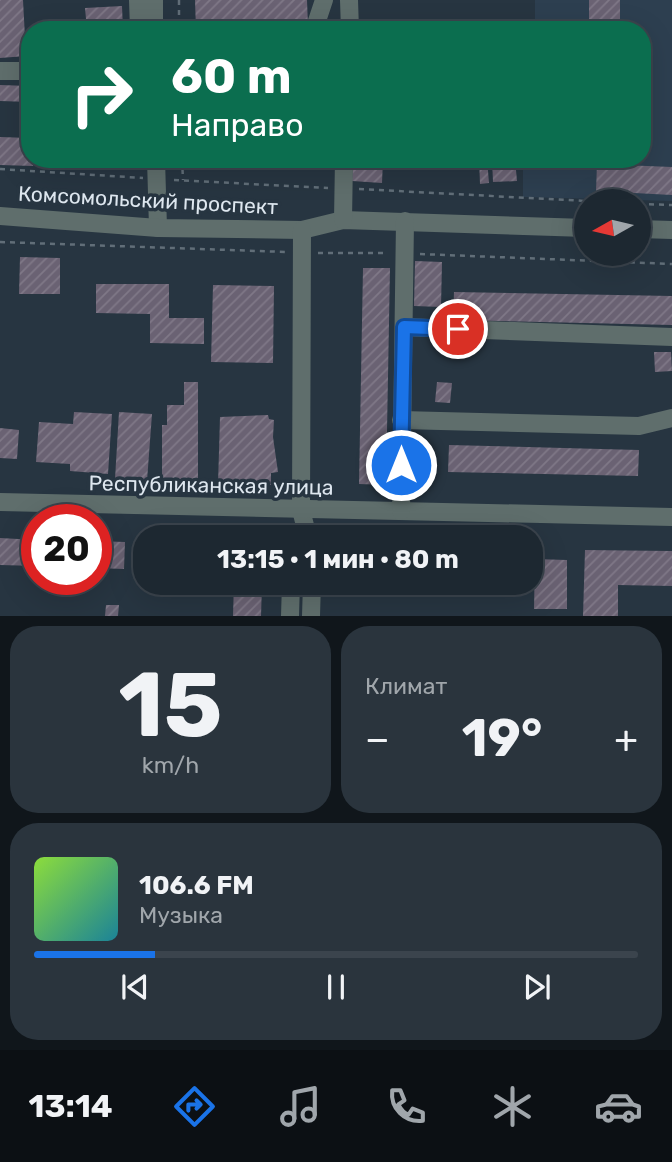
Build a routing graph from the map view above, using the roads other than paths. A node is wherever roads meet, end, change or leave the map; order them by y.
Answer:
1 (138, 0) edge
2 (153, 0) edge
3 (324, 0) edge
4 (349, 0) edge
5 (139, 21) edge
6 (154, 21) edge
7 (317, 21) edge
8 (350, 21) edge
9 (0, 71) edge
10 (21, 71) edge
11 (156, 168) edge
12 (344, 168) edge
13 (0, 216) edge
14 (343, 220) junction
15 (405, 221) junction
16 (158, 228) junction
17 (574, 228) edge
18 (651, 229) edge
19 (302, 230) junction
20 (672, 230) edge
21 (404, 327) junction
22 (672, 337) edge
23 (672, 418) edge
24 (401, 420) junction
25 (0, 502) edge
26 (401, 511) junction
27 (672, 517) edge
28 (279, 525) edge
29 (303, 525) edge
30 (315, 525) edge
31 (291, 595) edge
32 (312, 595) edge
33 (290, 616) edge
34 (311, 616) edge

1 - 5 street
2 - 6 street
3 - 7 street
4 - 8 street
9 - 10 street
11 - 16 street
12 - 14 street
13 - 16 street, Комсомольский проспект
14 - 15 street, Комсомольский проспект
14 - 19 street, Комсомольский проспект
15 - 17 street, Комсомольский проспект
15 - 21 street
16 - 19 street, Комсомольский проспект
18 - 20 street
19 - 29 street
21 - 22 street
21 - 24 street
23 - 24 street
24 - 26 street
25 - 28 street, Республиканская улица
26 - 27 street, Республиканская улица
26 - 30 street, Республиканская улица
31 - 33 street
32 - 34 street

